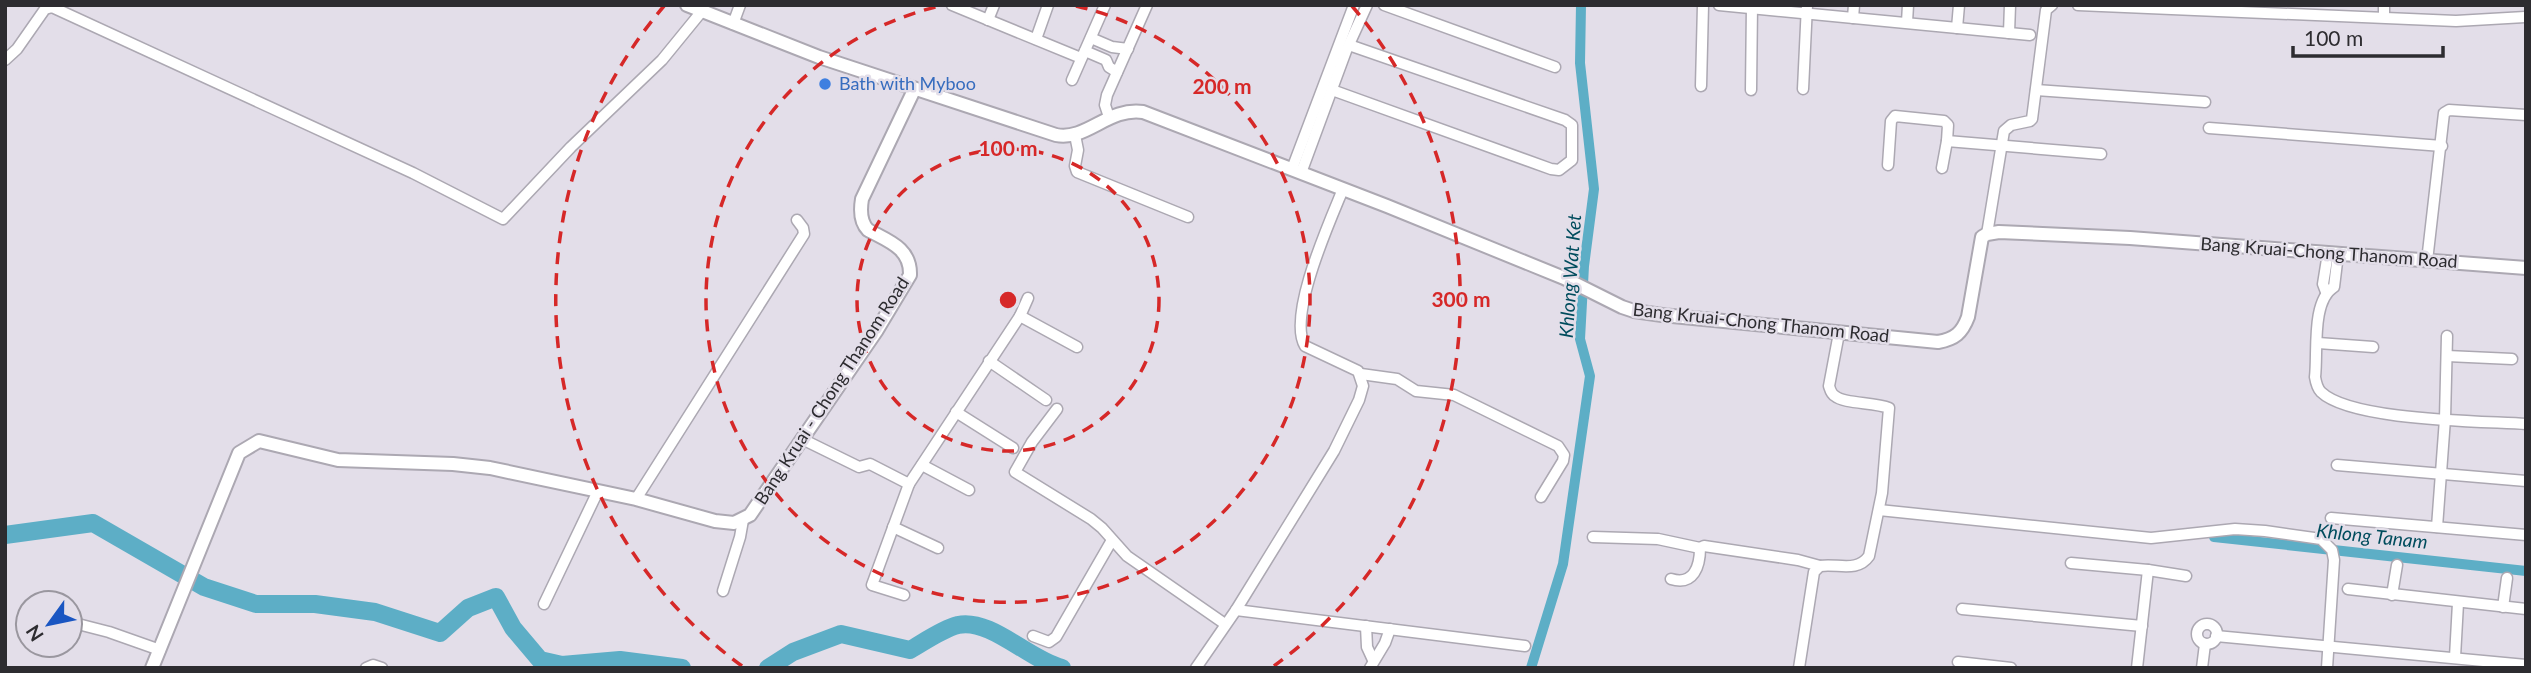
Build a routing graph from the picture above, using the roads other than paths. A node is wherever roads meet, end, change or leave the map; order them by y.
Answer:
1 (687, 5) edge
2 (740, 5) edge
3 (951, 5) edge
4 (994, 5) edge
5 (1048, 5) edge
6 (1105, 5) edge
7 (1147, 5) edge
8 (1354, 5) edge
9 (1367, 5) edge
10 (1384, 5) edge
11 (1703, 5) edge
12 (1719, 5) edge
13 (1854, 5) edge
14 (1908, 5) edge
15 (1959, 5) edge
16 (2010, 5) edge
17 (2078, 5) edge
18 (1752, 6) edge
19 (2049, 8) edge
20 (1807, 9) edge
21 (702, 11) junction
22 (2384, 11) edge
23 (2525, 17) edge
24 (1853, 18) junction
25 (988, 20) junction
26 (1907, 22) junction
27 (733, 24) junction
28 (1958, 28) junction
29 (2009, 33) junction
30 (2031, 35) dead end
31 (1091, 38) junction
32 (1036, 39) junction
33 (1112, 47) junction
34 (1344, 48) junction
35 (1128, 49) junction
36 (1083, 54) junction
37 (5, 60) edge
38 (1106, 60) junction
39 (1555, 67) dead end
40 (1117, 72) junction
41 (1072, 80) dead end
42 (1701, 86) dead end
43 (1803, 89) dead end
44 (914, 90) junction
45 (1751, 90) dead end
46 (2036, 90) junction
47 (1327, 94) junction
48 (2205, 102) dead end
49 (2526, 115) edge
50 (1109, 117) junction
51 (2209, 128) dead end
52 (1075, 135) junction
53 (1947, 141) junction
54 (2442, 146) junction
55 (2001, 147) junction
56 (2101, 154) dead end
57 (1888, 165) dead end
58 (1942, 168) dead end
59 (1297, 171) junction
60 (1343, 189) junction
61 (1188, 217) dead end
62 (797, 220) dead end
63 (1987, 234) junction
64 (2333, 254) junction
65 (2427, 261) junction
66 (2526, 268) edge
67 (1028, 298) dead end
68 (1020, 316) junction
69 (1839, 333) junction
70 (2447, 336) dead end
71 (2318, 343) junction
72 (1077, 347) dead end
73 (2373, 347) dead end
74 (2446, 356) junction
75 (2512, 359) dead end
76 (989, 361) junction
77 (1361, 374) junction
78 (1046, 400) dead end
79 (1057, 409) dead end
80 (956, 412) junction
81 (2445, 419) junction
82 (2526, 424) edge
83 (802, 439) junction
84 (1013, 448) dead end
85 (922, 465) junction
86 (2337, 465) dead end
87 (2441, 475) junction
88 (2526, 481) edge
89 (909, 484) junction
90 (969, 490) dead end
91 (598, 491) junction
92 (1541, 497) dead end
93 (636, 499) junction
94 (1879, 510) junction
95 (2332, 518) dead end
96 (743, 520) junction
97 (893, 527) junction
98 (2437, 527) junction
99 (2526, 535) edge
100 (1593, 537) dead end
101 (1112, 540) junction
102 (938, 548) dead end
103 (1700, 548) junction
104 (2071, 563) dead end
105 (2397, 565) dead end
106 (1820, 566) junction
107 (2148, 570) junction
108 (2186, 576) dead end
109 (2507, 578) dead end
110 (1671, 579) dead end
111 (2348, 589) dead end
112 (723, 591) dead end
113 (905, 594) dead end
114 (2392, 595) junction
115 (2458, 603) junction
116 (544, 604) dead end
117 (2503, 607) junction
118 (1962, 608) dead end
119 (2526, 609) edge
120 (1236, 610) junction
121 (1225, 624) junction
122 (2142, 625) junction
123 (84, 626) edge
124 (1366, 626) junction
125 (1390, 629) junction
126 (1033, 636) dead end
127 (2216, 636) junction
128 (2205, 644) junction
129 (1525, 646) dead end
130 (2327, 646) junction
131 (160, 650) junction
132 (2455, 657) junction
133 (1958, 662) dead end
134 (1372, 664) edge
135 (2526, 666) edge
136 (354, 667) edge
137 (152, 668) edge
138 (364, 668) edge
139 (382, 668) edge
140 (1196, 668) edge
141 (1798, 668) edge
142 (2011, 668) edge
143 (2137, 668) edge
144 (2202, 668) edge
145 (2327, 668) edge

1 - 21 street
2 - 27 street
3 - 25 street
4 - 25 street
5 - 32 street
6 - 31 street
7 - 35 street
8 - 34 street
9 - 34 street
10 - 39 street
11 - 42 street
12 - 18 street
13 - 24 street
14 - 26 street
15 - 28 street
16 - 29 street
17 - 22 street
18 - 20 street
18 - 45 street
19 - 46 street
20 - 24 street
20 - 43 street
21 - 27 street
21 - 37 street
22 - 23 street
24 - 26 street
25 - 32 street
26 - 28 street
27 - 44 street
28 - 29 street
29 - 30 street
31 - 33 street
31 - 36 street
32 - 36 street
33 - 35 street
33 - 38 street
34 - 47 street
34 - 47 street
35 - 40 street
36 - 38 street
36 - 41 street
38 - 40 street
40 - 50 street
44 - 52 street
44 - 83 street, Bang Kruai - Chong Thanom Road
46 - 48 street
46 - 55 street
47 - 59 street
49 - 54 street
50 - 52 street, Bang Kruai-Chong Thanom Road
50 - 59 street, Bang Kruai-Chong Thanom Road
51 - 54 street
52 - 61 street
53 - 55 street
53 - 57 street
53 - 58 street
54 - 65 street
55 - 56 street
55 - 63 street
59 - 60 street, Bang Kruai-Chong Thanom Road
60 - 69 street, Bang Kruai-Chong Thanom Road
60 - 77 street
62 - 93 street
63 - 64 street, Bang Kruai-Chong Thanom Road
63 - 69 street, Bang Kruai-Chong Thanom Road
64 - 65 street, Bang Kruai-Chong Thanom Road
64 - 71 street
65 - 66 street, Bang Kruai-Chong Thanom Road
67 - 68 street
68 - 72 street
68 - 76 street
69 - 94 street
70 - 74 street
71 - 73 street
71 - 81 street
74 - 75 street
74 - 81 street
76 - 78 street
76 - 80 street
77 - 92 street
77 - 120 street
79 - 101 street
80 - 84 street
80 - 85 street
81 - 82 street
81 - 87 street
83 - 89 street
83 - 96 street, Bang Kruai - Chong Thanom Road
85 - 89 street
85 - 90 street
86 - 87 street
87 - 88 street
87 - 98 street
89 - 97 street
91 - 93 street, Bang Kruai - Chong Thanom Road
91 - 116 street
91 - 131 street, Bang Kruai - Chong Thanom Road
93 - 96 street, Bang Kruai - Chong Thanom Road
94 - 106 street
94 - 130 street
95 - 98 street
96 - 112 street
97 - 102 street
97 - 113 street
98 - 99 street
100 - 103 street
101 - 121 street
101 - 126 street
103 - 106 street
103 - 110 street
104 - 107 street
105 - 114 street
106 - 141 street
107 - 108 street
107 - 122 street
109 - 117 street
111 - 114 street
114 - 115 street
115 - 117 street
115 - 132 street
117 - 119 street
118 - 122 street
120 - 121 street
120 - 124 street
121 - 140 street
122 - 143 street
123 - 131 street
124 - 125 street
124 - 134 street
125 - 129 street
125 - 134 street
127 - 128 street
127 - 128 street
127 - 130 street
128 - 144 street
130 - 132 street
130 - 145 street
131 - 137 street, Bang Kruai - Chong Thanom Road
132 - 135 street
133 - 142 street
136 - 138 street
138 - 139 street

